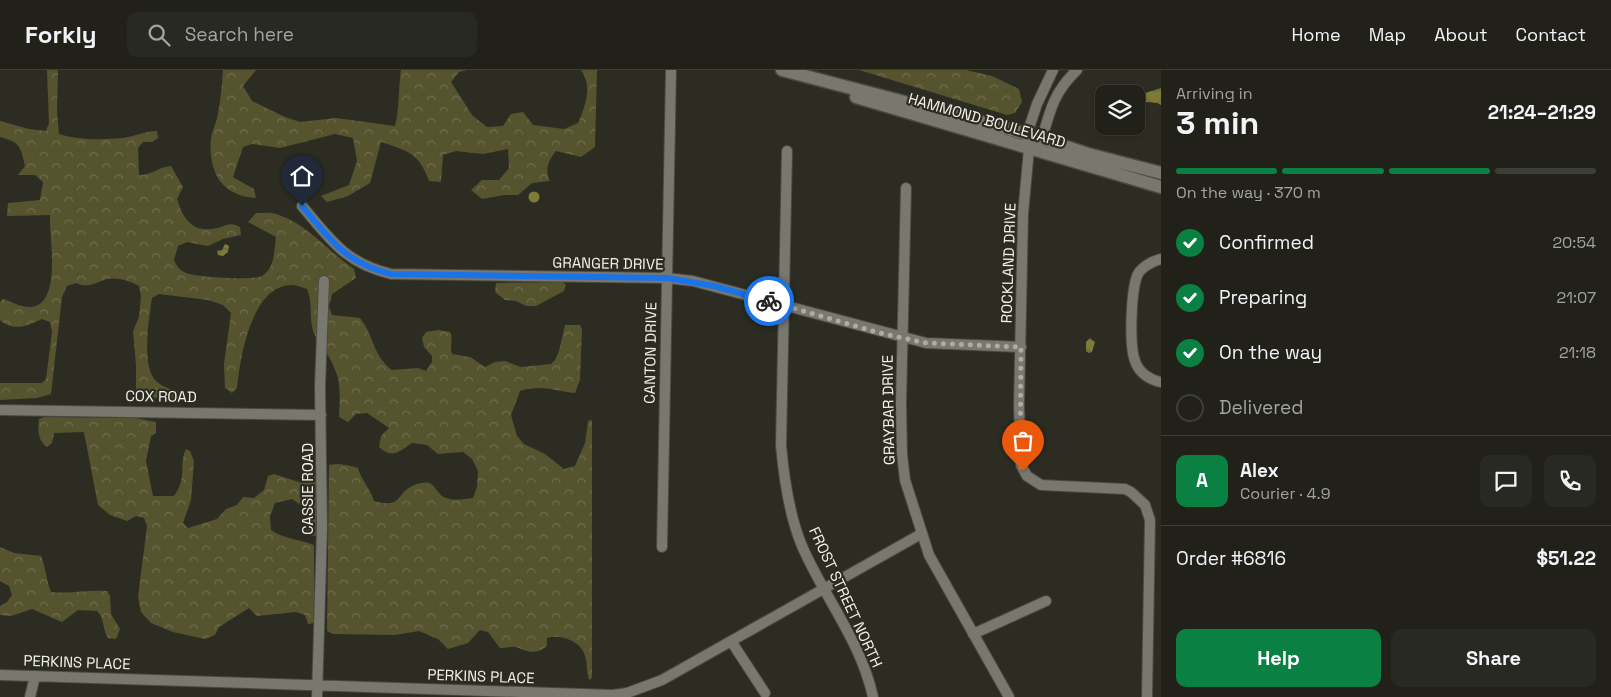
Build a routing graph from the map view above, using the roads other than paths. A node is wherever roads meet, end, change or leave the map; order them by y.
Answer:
1 (671, 70) edge
2 (782, 70) edge
3 (1053, 70) edge
4 (1076, 70) edge
5 (807, 77) junction
6 (1027, 134) junction
7 (1042, 139) junction
8 (1029, 149) junction
9 (787, 151) dead end
10 (1161, 173) edge
11 (1161, 187) edge
12 (906, 188) dead end
13 (302, 206) dead end
14 (1161, 260) edge
15 (667, 278) junction
16 (324, 281) dead end
17 (784, 305) junction
18 (903, 338) junction
19 (1021, 347) junction
20 (1161, 382) edge
21 (0, 410) edge
22 (321, 415) junction
23 (921, 534) junction
24 (662, 547) dead end
25 (824, 589) junction
26 (1046, 601) dead end
27 (974, 634) junction
28 (731, 641) junction
29 (0, 675) edge
30 (35, 676) junction
31 (318, 685) junction
32 (765, 693) dead end
33 (536, 695) edge
34 (30, 697) edge
35 (317, 697) edge
36 (873, 697) edge
37 (1009, 697) edge
38 (1147, 697) edge

1 - 15 street, CANTON DRIVE
2 - 5 street, HAMMOND BOULEVARD
3 - 6 street
4 - 7 street
5 - 6 street, HAMMOND BOULEVARD
5 - 8 street, HAMMOND BOULEVARD
6 - 7 street, HAMMOND BOULEVARD
6 - 8 street, ROCKLAND DRIVE
7 - 8 street
7 - 10 street, HAMMOND BOULEVARD
8 - 11 street, HAMMOND BOULEVARD
8 - 19 street, ROCKLAND DRIVE
9 - 17 street, FROST STREET NORTH
12 - 18 street, GRAYBAR DRIVE
13 - 15 street, GRANGER DRIVE
14 - 20 street
15 - 17 street, GRANGER DRIVE
15 - 24 street, CANTON DRIVE
16 - 22 street, CASSIE ROAD
17 - 18 street, GRANGER DRIVE
17 - 25 street, FROST STREET NORTH
18 - 19 street, GRANGER DRIVE
18 - 23 street, GRAYBAR DRIVE
19 - 38 street, ROCKLAND DRIVE
21 - 22 street, COX ROAD
22 - 31 street, CASSIE ROAD
23 - 25 street, PERKINS PLACE
23 - 27 street, GRAYBAR DRIVE
25 - 28 street, PERKINS PLACE
25 - 36 street, FROST STREET NORTH
26 - 27 street
27 - 37 street, GRAYBAR DRIVE
28 - 32 street
28 - 33 street, PERKINS PLACE
29 - 30 street, PERKINS PLACE
30 - 31 street, PERKINS PLACE
30 - 34 street
31 - 33 street, PERKINS PLACE
31 - 35 street, CASSIE ROAD

